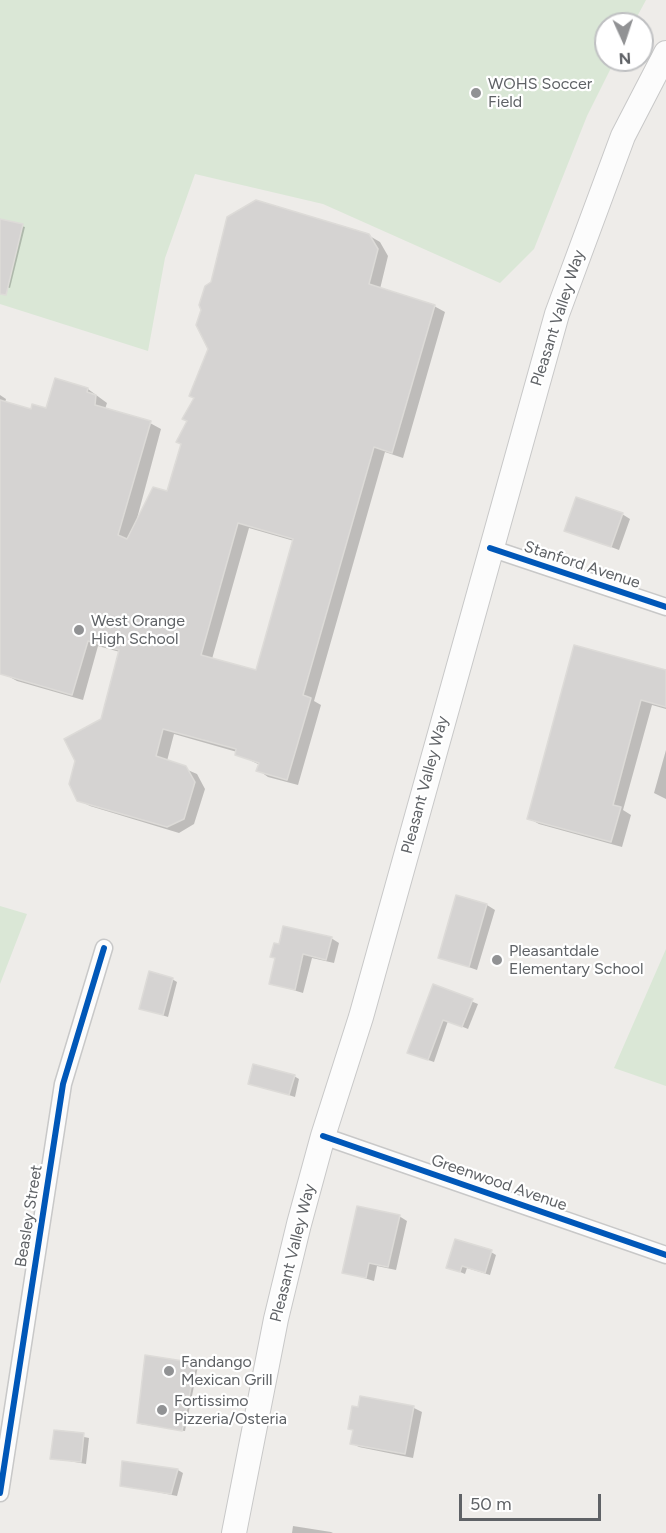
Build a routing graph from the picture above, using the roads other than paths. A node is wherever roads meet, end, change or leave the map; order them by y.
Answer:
1 (666, 53) edge
2 (490, 549) junction
3 (666, 607) edge
4 (104, 948) dead end
5 (323, 1136) junction
6 (666, 1255) edge
7 (0, 1493) edge
8 (234, 1533) edge

1 - 2 main road, Pleasant Valley Way
2 - 3 street, Stanford Avenue
2 - 5 main road, Pleasant Valley Way
4 - 7 street, Beasley Street
5 - 6 street, Greenwood Avenue
5 - 8 main road, Pleasant Valley Way

